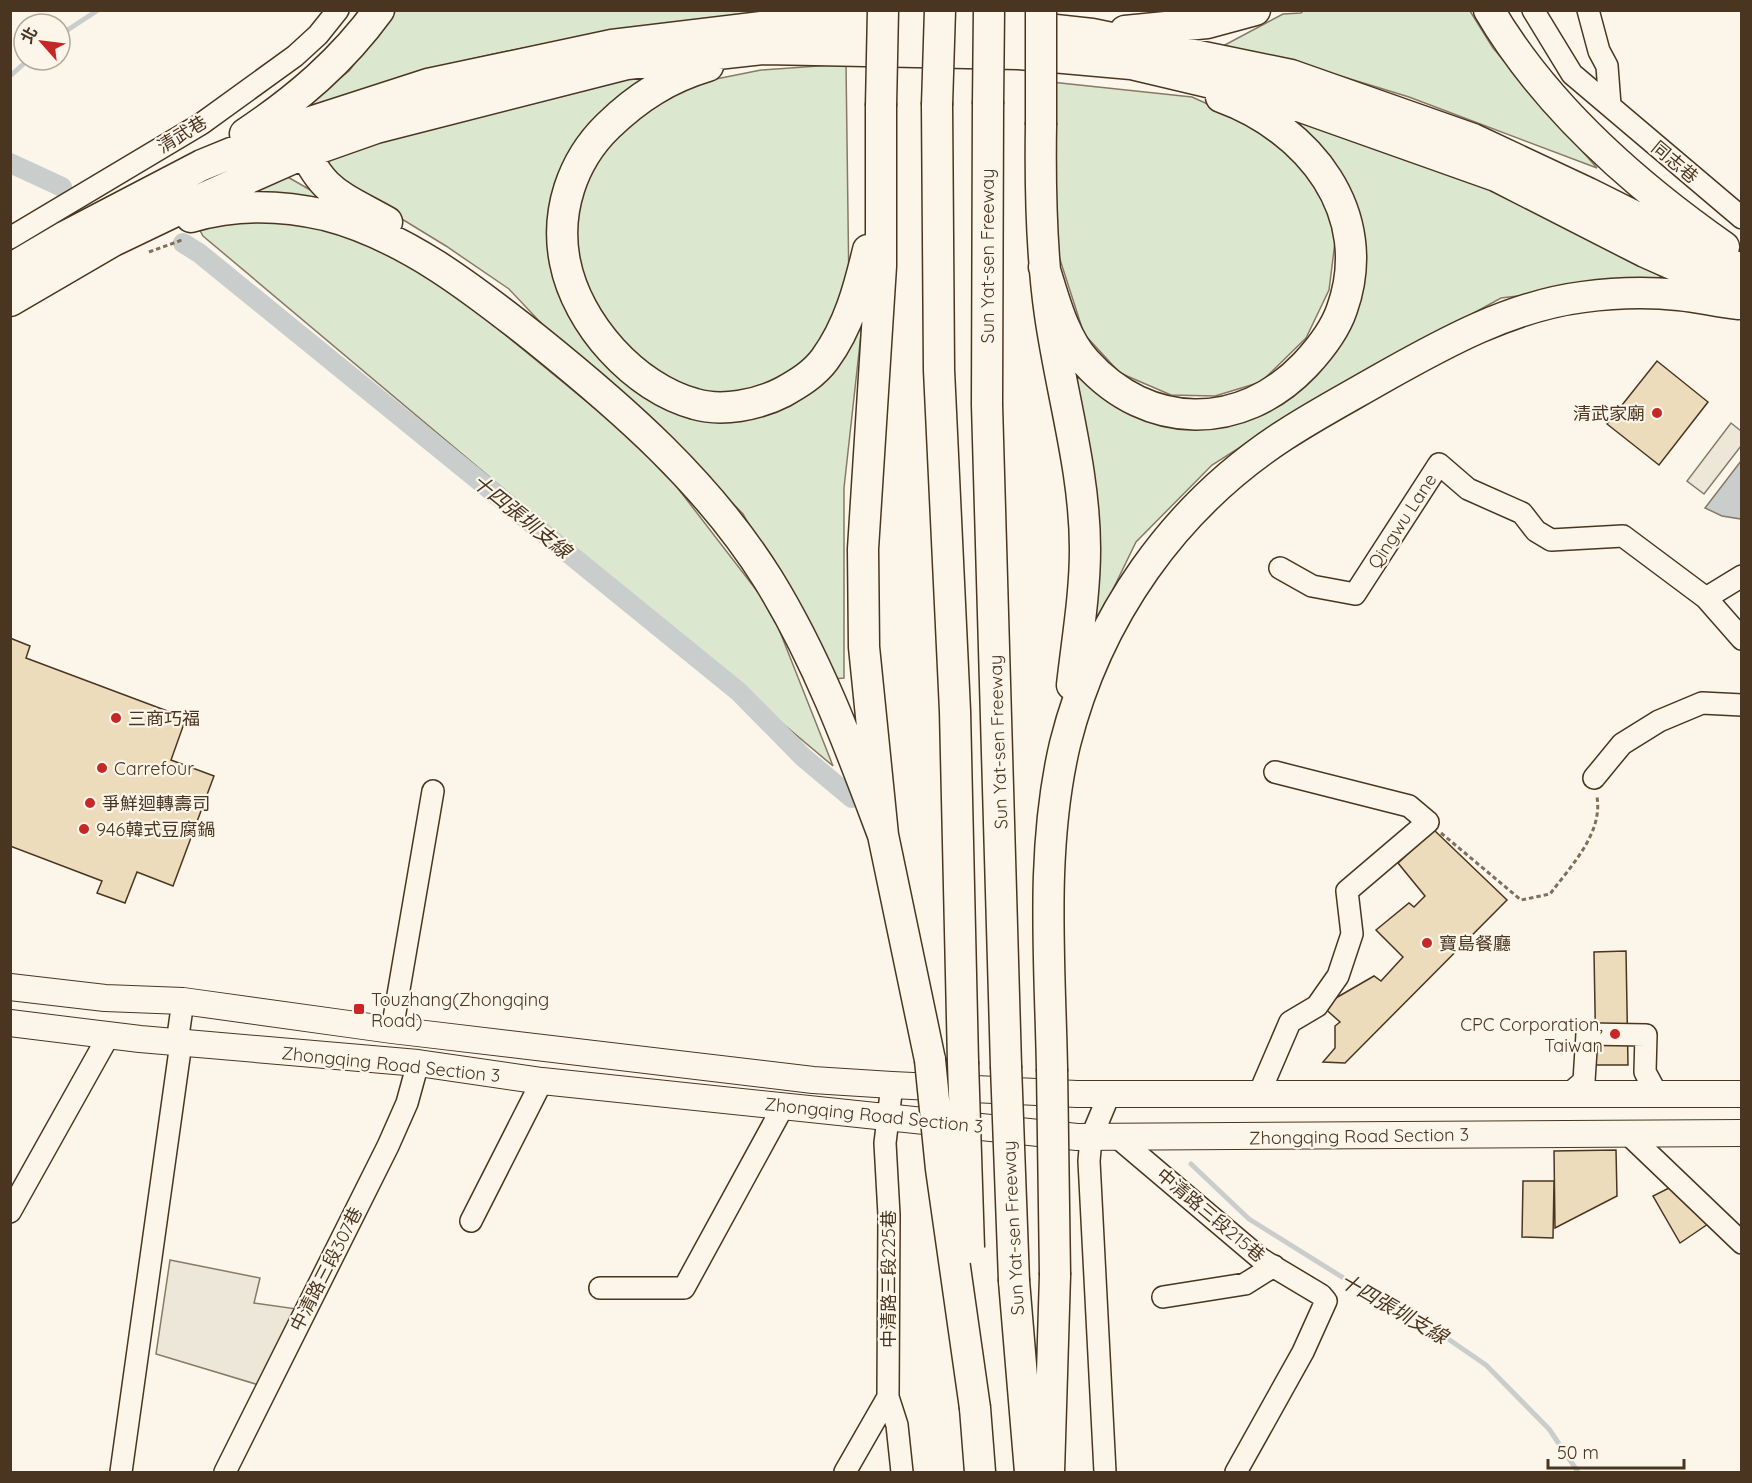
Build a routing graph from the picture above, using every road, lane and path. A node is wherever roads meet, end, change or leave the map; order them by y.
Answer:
1 (338, 10) edge
2 (378, 10) edge
3 (883, 10) edge
4 (940, 10) edge
5 (989, 10) edge
6 (1041, 10) edge
7 (1255, 10) edge
8 (1489, 10) edge
9 (1533, 10) edge
10 (1588, 10) edge
11 (1092, 34) junction
12 (765, 50) junction
13 (1131, 64) junction
14 (1610, 105) junction
15 (300, 140) junction
16 (202, 165) junction
17 (880, 191) junction
18 (1742, 218) edge
19 (10, 238) edge
20 (113, 241) junction
21 (1742, 259) edge
22 (1044, 267) junction
23 (10, 269) edge
24 (1742, 270) edge
25 (1742, 295) edge
26 (10, 301) edge
27 (1742, 304) edge
28 (558, 357) junction
29 (1280, 568) dead end
30 (1742, 576) edge
31 (1706, 598) junction
32 (1742, 639) edge
33 (1742, 705) edge
34 (1065, 745) junction
35 (1275, 772) dead end
36 (1594, 778) joint
37 (433, 791) dead end
38 (1428, 822) junction
39 (883, 835) junction
40 (10, 987) edge
41 (183, 1001) junction
42 (10, 1023) edge
43 (392, 1030) junction
44 (109, 1035) junction
45 (177, 1043) junction
46 (418, 1063) junction
47 (542, 1081) junction
48 (892, 1085) junction
49 (1259, 1094) junction
50 (1569, 1094) junction
51 (1661, 1094) junction
52 (1742, 1094) edge
53 (1109, 1095) junction
54 (784, 1105) junction
55 (888, 1117) junction
56 (1742, 1132) edge
57 (1627, 1133) junction
58 (1117, 1137) junction
59 (1091, 1138) junction
60 (10, 1212) edge
61 (471, 1221) dead end
62 (1742, 1244) edge
63 (1274, 1266) junction
64 (600, 1288) dead end
65 (1163, 1297) dead end
66 (1288, 1379) junction
67 (888, 1397) junction
68 (975, 1408) junction
69 (121, 1473) edge
70 (225, 1473) edge
71 (845, 1473) edge
72 (902, 1473) edge
73 (980, 1473) edge
74 (1030, 1473) edge
75 (1049, 1473) edge
76 (1105, 1473) edge
77 (1224, 1473) edge
78 (1236, 1473) edge

1 - 19 street, 清武巷
2 - 16 highway
3 - 17 highway, bridge
4 - 68 highway, bridge
5 - 74 highway, Sun Yat-sen Freeway, bridge
6 - 22 highway, bridge
7 - 11 highway
8 - 21 highway
9 - 14 street, 同志巷
10 - 14 street
11 - 15 highway
11 - 24 highway
12 - 13 highway
12 - 15 highway
12 - 17 highway
13 - 22 highway
13 - 25 highway
14 - 18 street, 同志巷
15 - 16 highway
15 - 20 highway
15 - 28 highway
16 - 23 highway
17 - 39 highway
20 - 26 highway
20 - 28 highway
22 - 34 highway
27 - 34 highway
28 - 39 highway
29 - 31 street, Qingwu Lane
30 - 31 street
31 - 32 street, Qingwu Lane
33 - 36 street
34 - 75 highway, bridge
35 - 38 street
36 - 38 path
37 - 43 street
38 - 49 street
39 - 68 highway, bridge
40 - 41 main road, Zhongqing Road Section 3
41 - 43 main road, Zhongqing Road Section 3
41 - 45 street
42 - 44 main road, Zhongqing Road Section 3
43 - 48 main road, Zhongqing Road Section 3
44 - 45 main road, Zhongqing Road Section 3
44 - 60 street
45 - 46 main road, Zhongqing Road Section 3
45 - 69 street
46 - 47 main road, Zhongqing Road Section 3
46 - 70 street, 中清路三段307巷
47 - 54 main road, Zhongqing Road Section 3
47 - 61 street
48 - 53 main road, Zhongqing Road Section 3
48 - 55 street, 中清路三段225巷
49 - 50 main road, Zhongqing Road Section 3
49 - 53 main road, Zhongqing Road Section 3
50 - 51 main road, Zhongqing Road Section 3
50 - 51 street
51 - 52 main road, Zhongqing Road Section 3
53 - 59 street
54 - 55 main road, Zhongqing Road Section 3
54 - 64 street
55 - 59 main road, Zhongqing Road Section 3
55 - 67 street, 中清路三段225巷
56 - 57 main road, Zhongqing Road Section 3
57 - 58 main road, Zhongqing Road Section 3
57 - 62 street
58 - 59 main road, Zhongqing Road Section 3
58 - 63 street, 中清路三段215巷
59 - 76 street
63 - 65 street
63 - 66 street, 中清路三段215巷
66 - 77 street
66 - 78 street, 中清路三段215巷
67 - 71 street
67 - 72 street, 中清路三段225巷
68 - 73 highway

